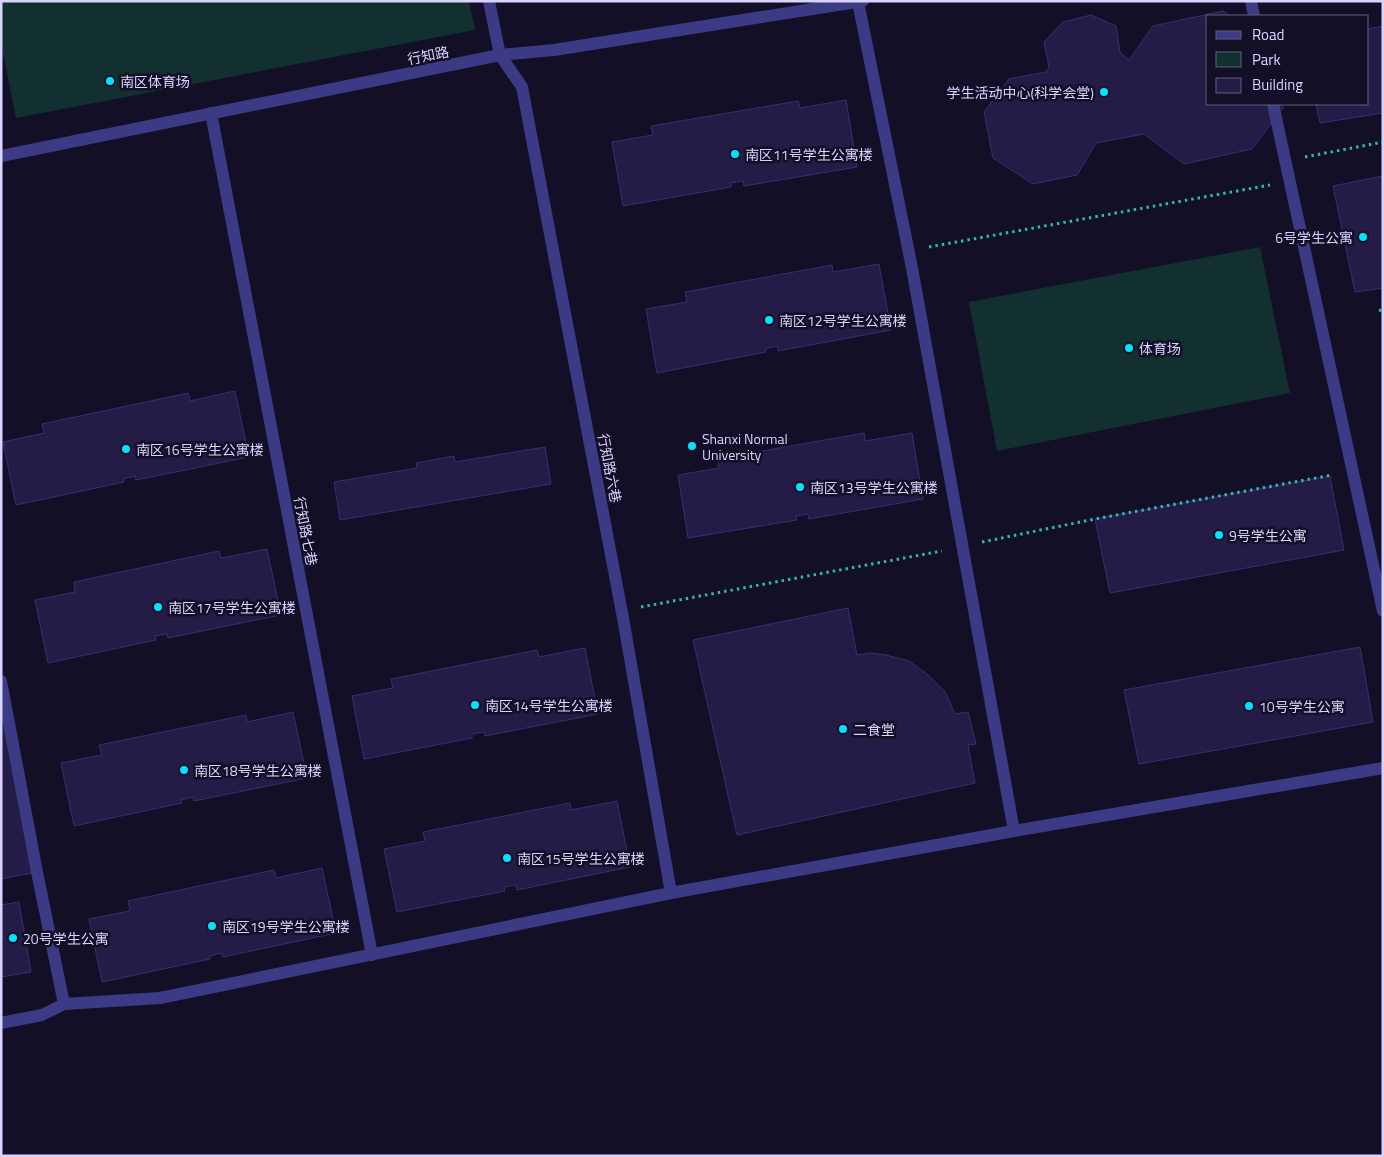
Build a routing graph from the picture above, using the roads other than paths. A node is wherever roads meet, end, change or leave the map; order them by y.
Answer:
1 (489, 1) edge
2 (1251, 1) edge
3 (861, 2) edge
4 (1254, 15) edge
5 (500, 55) junction
6 (1273, 105) edge
7 (211, 113) junction
8 (1, 156) edge
9 (1383, 611) edge
10 (1, 681) edge
11 (1383, 768) edge
12 (1014, 831) junction
13 (671, 893) junction
14 (372, 955) junction
15 (64, 1004) junction
16 (1, 1023) edge

1 - 5 lane
2 - 4 lane
3 - 5 lane, 行知路
3 - 12 lane
5 - 7 lane, 行知路
5 - 13 lane, 行知路六巷
6 - 9 lane
7 - 8 lane, 行知路
7 - 14 lane, 行知路七巷
10 - 15 lane
11 - 12 lane
12 - 13 lane
13 - 14 lane
14 - 15 lane
15 - 16 lane

